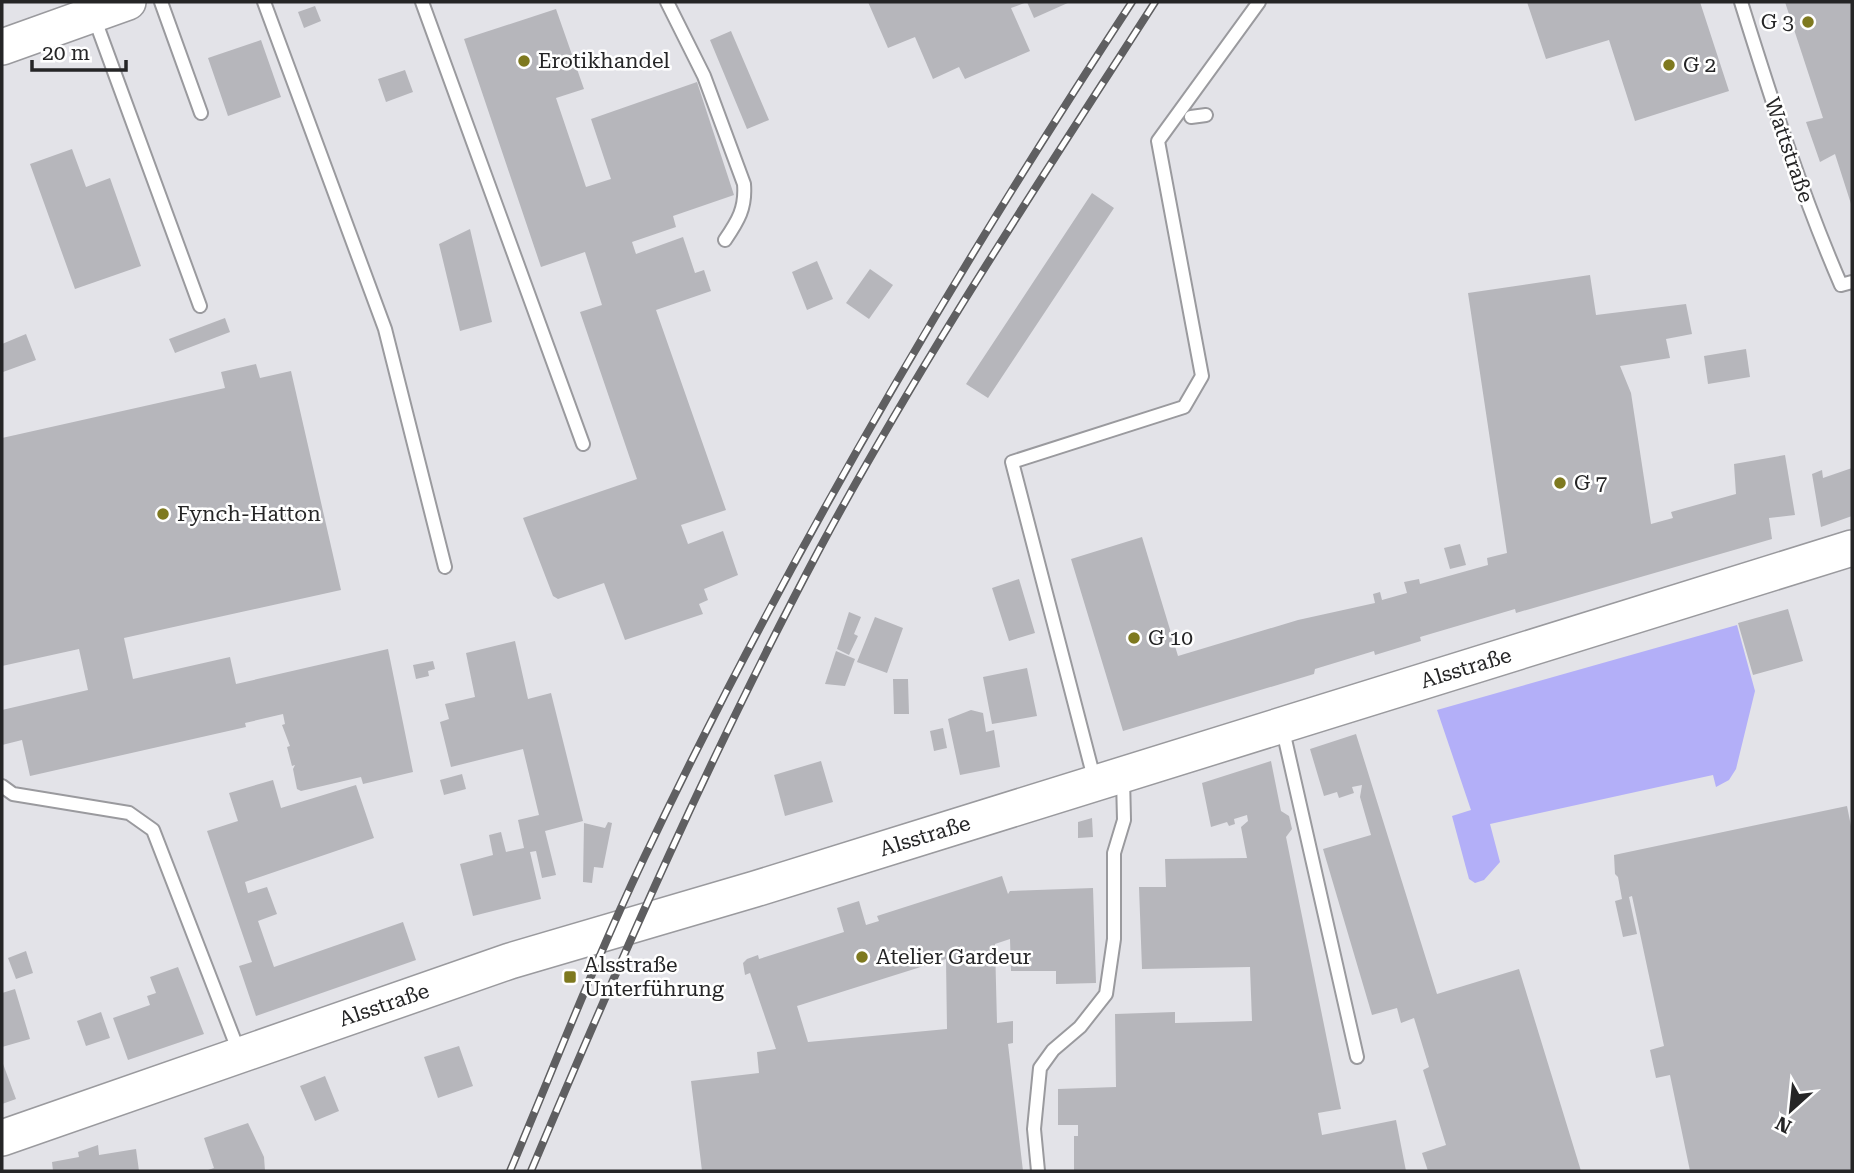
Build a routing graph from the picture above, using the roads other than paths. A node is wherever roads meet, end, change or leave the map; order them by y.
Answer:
1 (128, 2) edge
2 (161, 2) edge
3 (264, 2) edge
4 (422, 2) edge
5 (667, 2) edge
6 (1259, 2) edge
7 (1741, 2) edge
8 (93, 14) junction
9 (2, 47) edge
10 (201, 113) dead end
11 (1206, 115) dead end
12 (1191, 117) dead end
13 (725, 240) dead end
14 (1852, 282) edge
15 (200, 306) dead end
16 (583, 444) dead end
17 (1852, 548) edge
18 (445, 567) dead end
19 (1282, 725) junction
20 (1109, 778) junction
21 (2, 786) edge
22 (240, 1055) junction
23 (1357, 1057) dead end
24 (2, 1138) edge
25 (1038, 1171) edge

1 - 8 street
2 - 10 lane
3 - 18 lane
4 - 16 lane
5 - 13 lane
6 - 20 lane
7 - 14 lane, Wattstraße
8 - 9 street
8 - 15 lane
11 - 12 lane
17 - 19 street, Alsstraße
19 - 20 street, Alsstraße
19 - 23 lane
20 - 22 street, Alsstraße
20 - 25 lane
21 - 22 lane
22 - 24 street, Alsstraße

